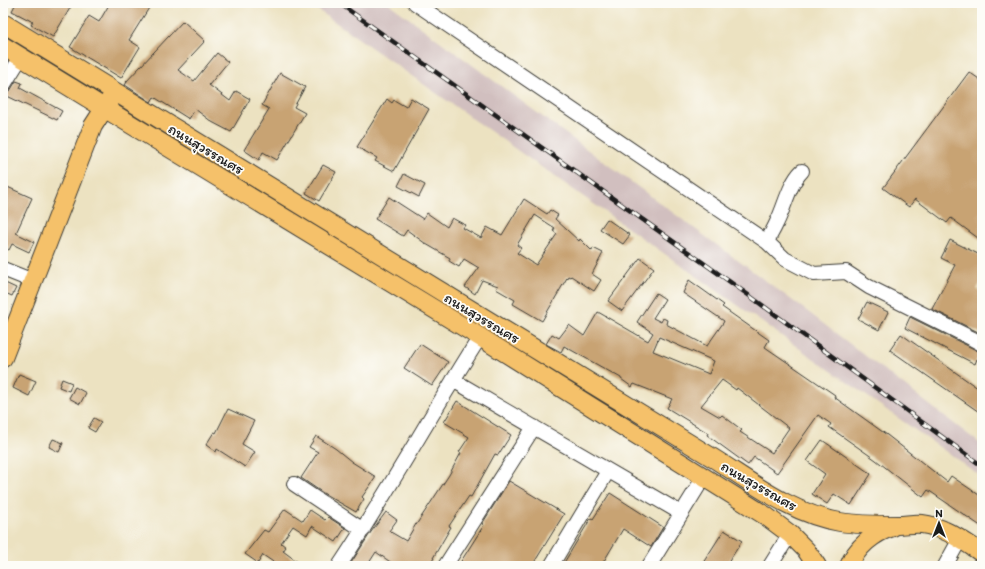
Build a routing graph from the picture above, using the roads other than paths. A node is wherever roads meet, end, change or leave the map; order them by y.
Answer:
1 (415, 3) edge
2 (3, 23) edge
3 (3, 46) edge
4 (21, 57) junction
5 (3, 86) edge
6 (114, 92) junction
7 (104, 108) junction
8 (802, 171) dead end
9 (767, 242) junction
10 (3, 269) edge
11 (33, 281) junction
12 (480, 336) junction
13 (982, 344) edge
14 (3, 358) edge
15 (453, 380) junction
16 (534, 427) junction
17 (608, 471) junction
18 (704, 477) junction
19 (294, 484) dead end
20 (681, 514) junction
21 (900, 525) junction
22 (363, 530) junction
23 (790, 534) junction
24 (960, 539) junction
25 (982, 553) edge
26 (340, 566) edge
27 (445, 566) edge
28 (551, 566) edge
29 (649, 566) edge
30 (770, 566) edge
31 (817, 566) edge
32 (849, 566) edge
33 (945, 566) edge

1 - 9 street
2 - 6 main road, ถนนสุวรรณศร
3 - 4 main road, ถนนสุวรรณศร
4 - 5 street
4 - 7 main road, ถนนสุวรรณศร
6 - 7 main road
6 - 21 main road, ถนนสุวรรณศร
7 - 11 main road
7 - 12 main road, ถนนสุวรรณศร
8 - 9 street
9 - 13 street
10 - 11 street
11 - 14 main road
12 - 15 street
12 - 18 main road, ถนนสุวรรณศร
15 - 16 street
15 - 22 street
16 - 17 street
16 - 27 street
17 - 20 street
17 - 28 street
18 - 20 street
18 - 23 main road, ถนนสุวรรณศร
19 - 22 street
20 - 29 street
21 - 24 main road, ถนนสุวรรณศร
21 - 32 main road
22 - 26 street
23 - 30 street
23 - 31 main road, ถนนสุวรรณศร
24 - 25 main road, ถนนสุวรรณศร
24 - 33 street

